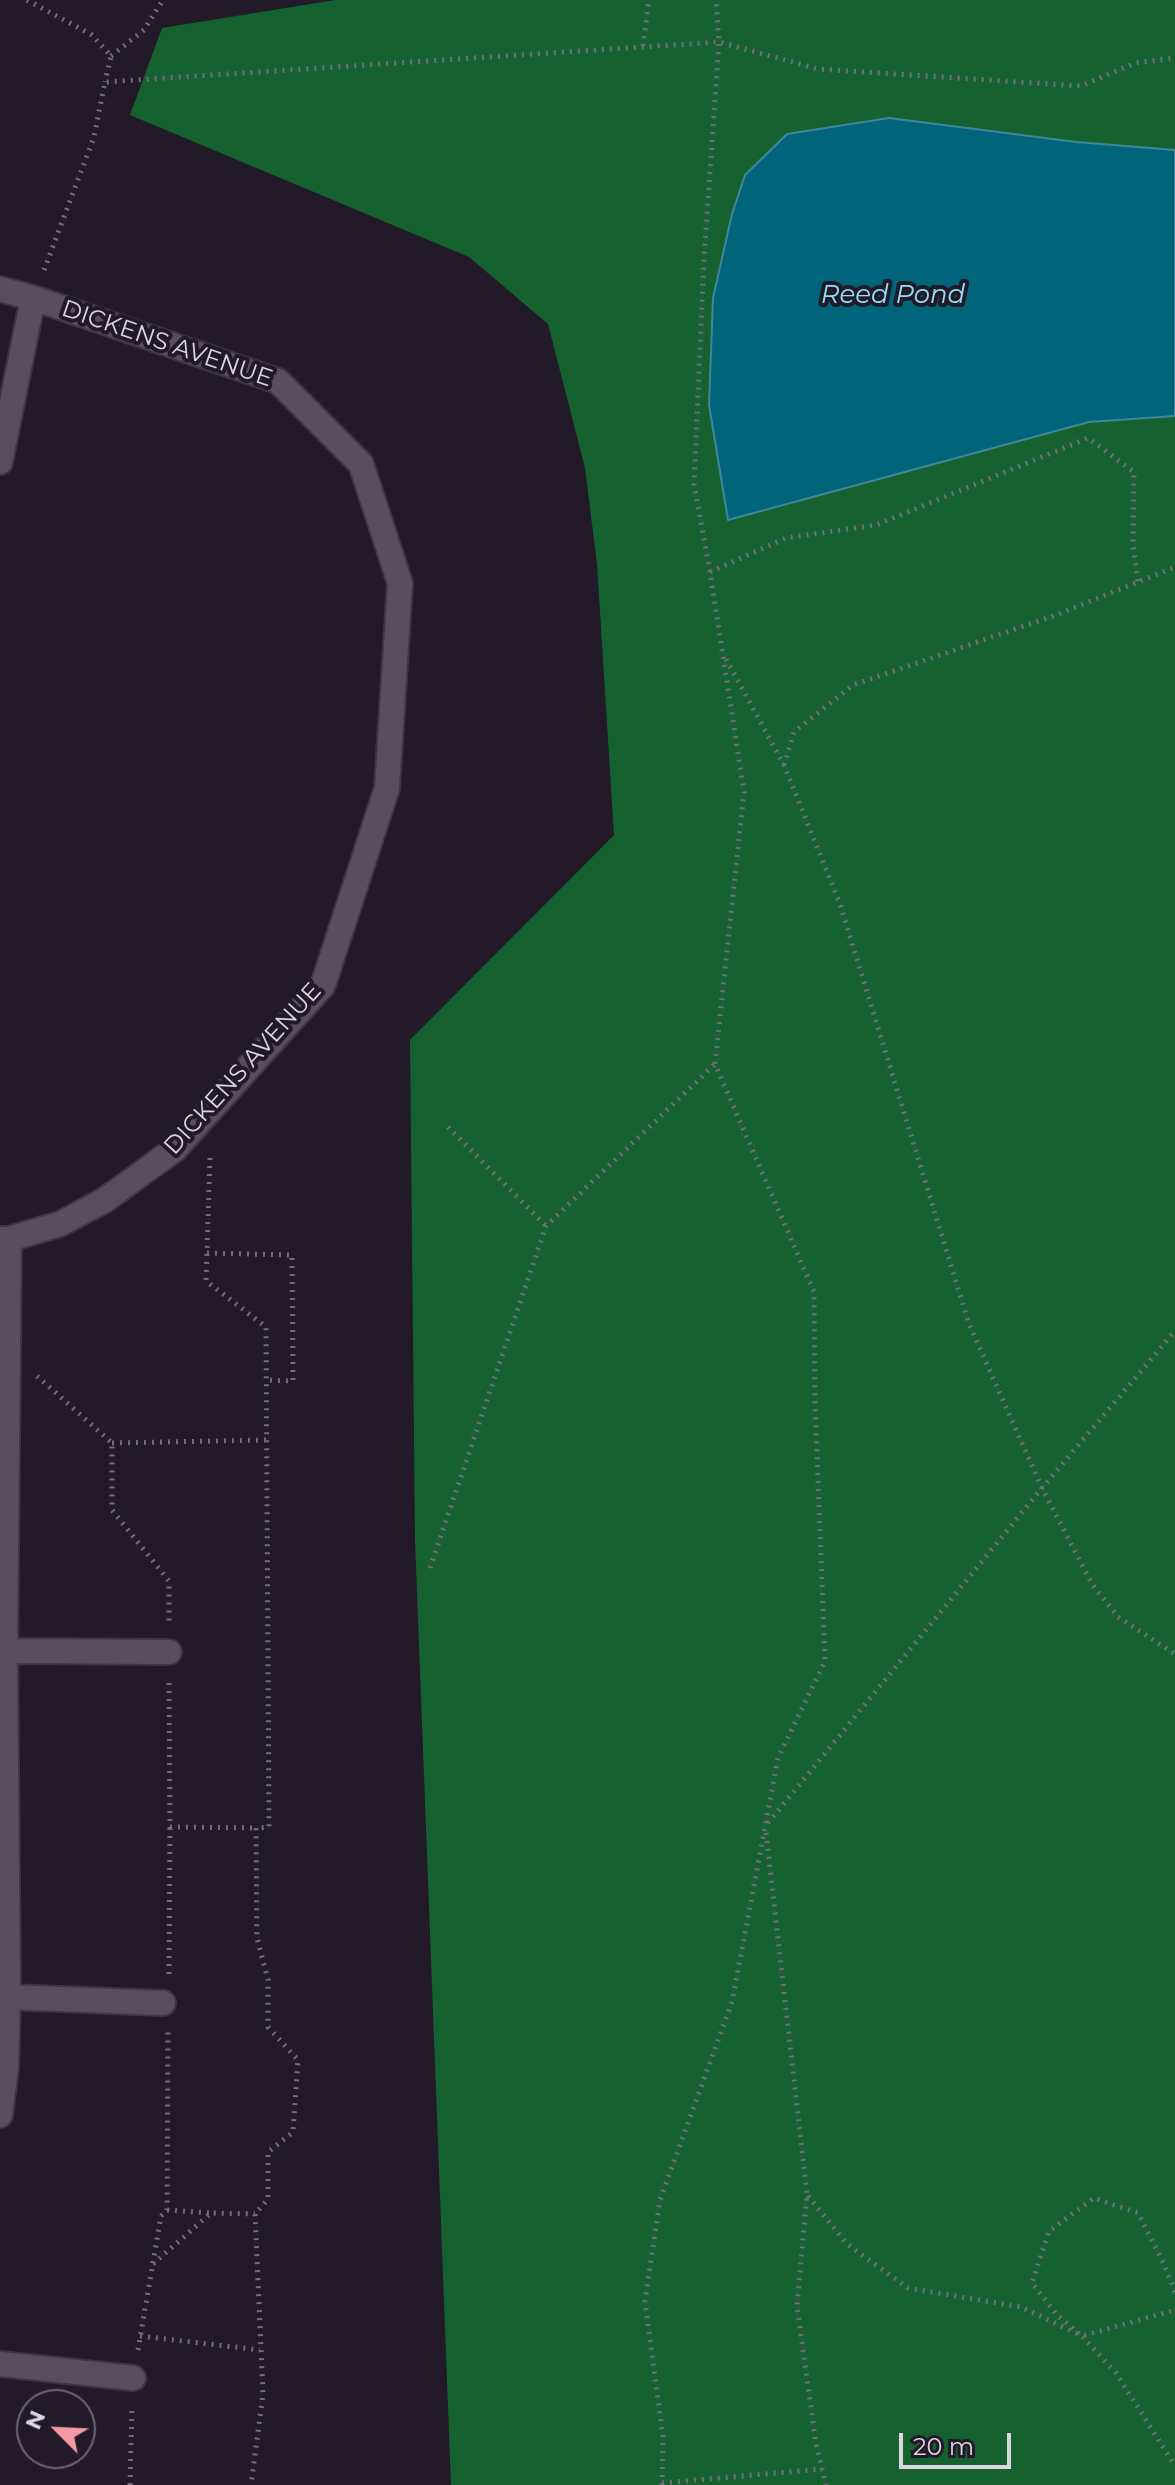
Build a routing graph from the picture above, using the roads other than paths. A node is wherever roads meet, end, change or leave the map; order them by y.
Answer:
1 (0, 289) edge
2 (33, 298) junction
3 (0, 462) edge
4 (4, 1239) edge
5 (5, 1651) junction
6 (169, 1652) road end
7 (8, 1997) junction
8 (167, 2003) road end
9 (0, 2115) edge
10 (0, 2364) edge
11 (133, 2378) road end

1 - 2 street, DICKENS AVENUE
2 - 3 street
2 - 4 street, DICKENS AVENUE
4 - 5 street
5 - 6 street
5 - 7 street
7 - 8 street
7 - 9 street
10 - 11 street

